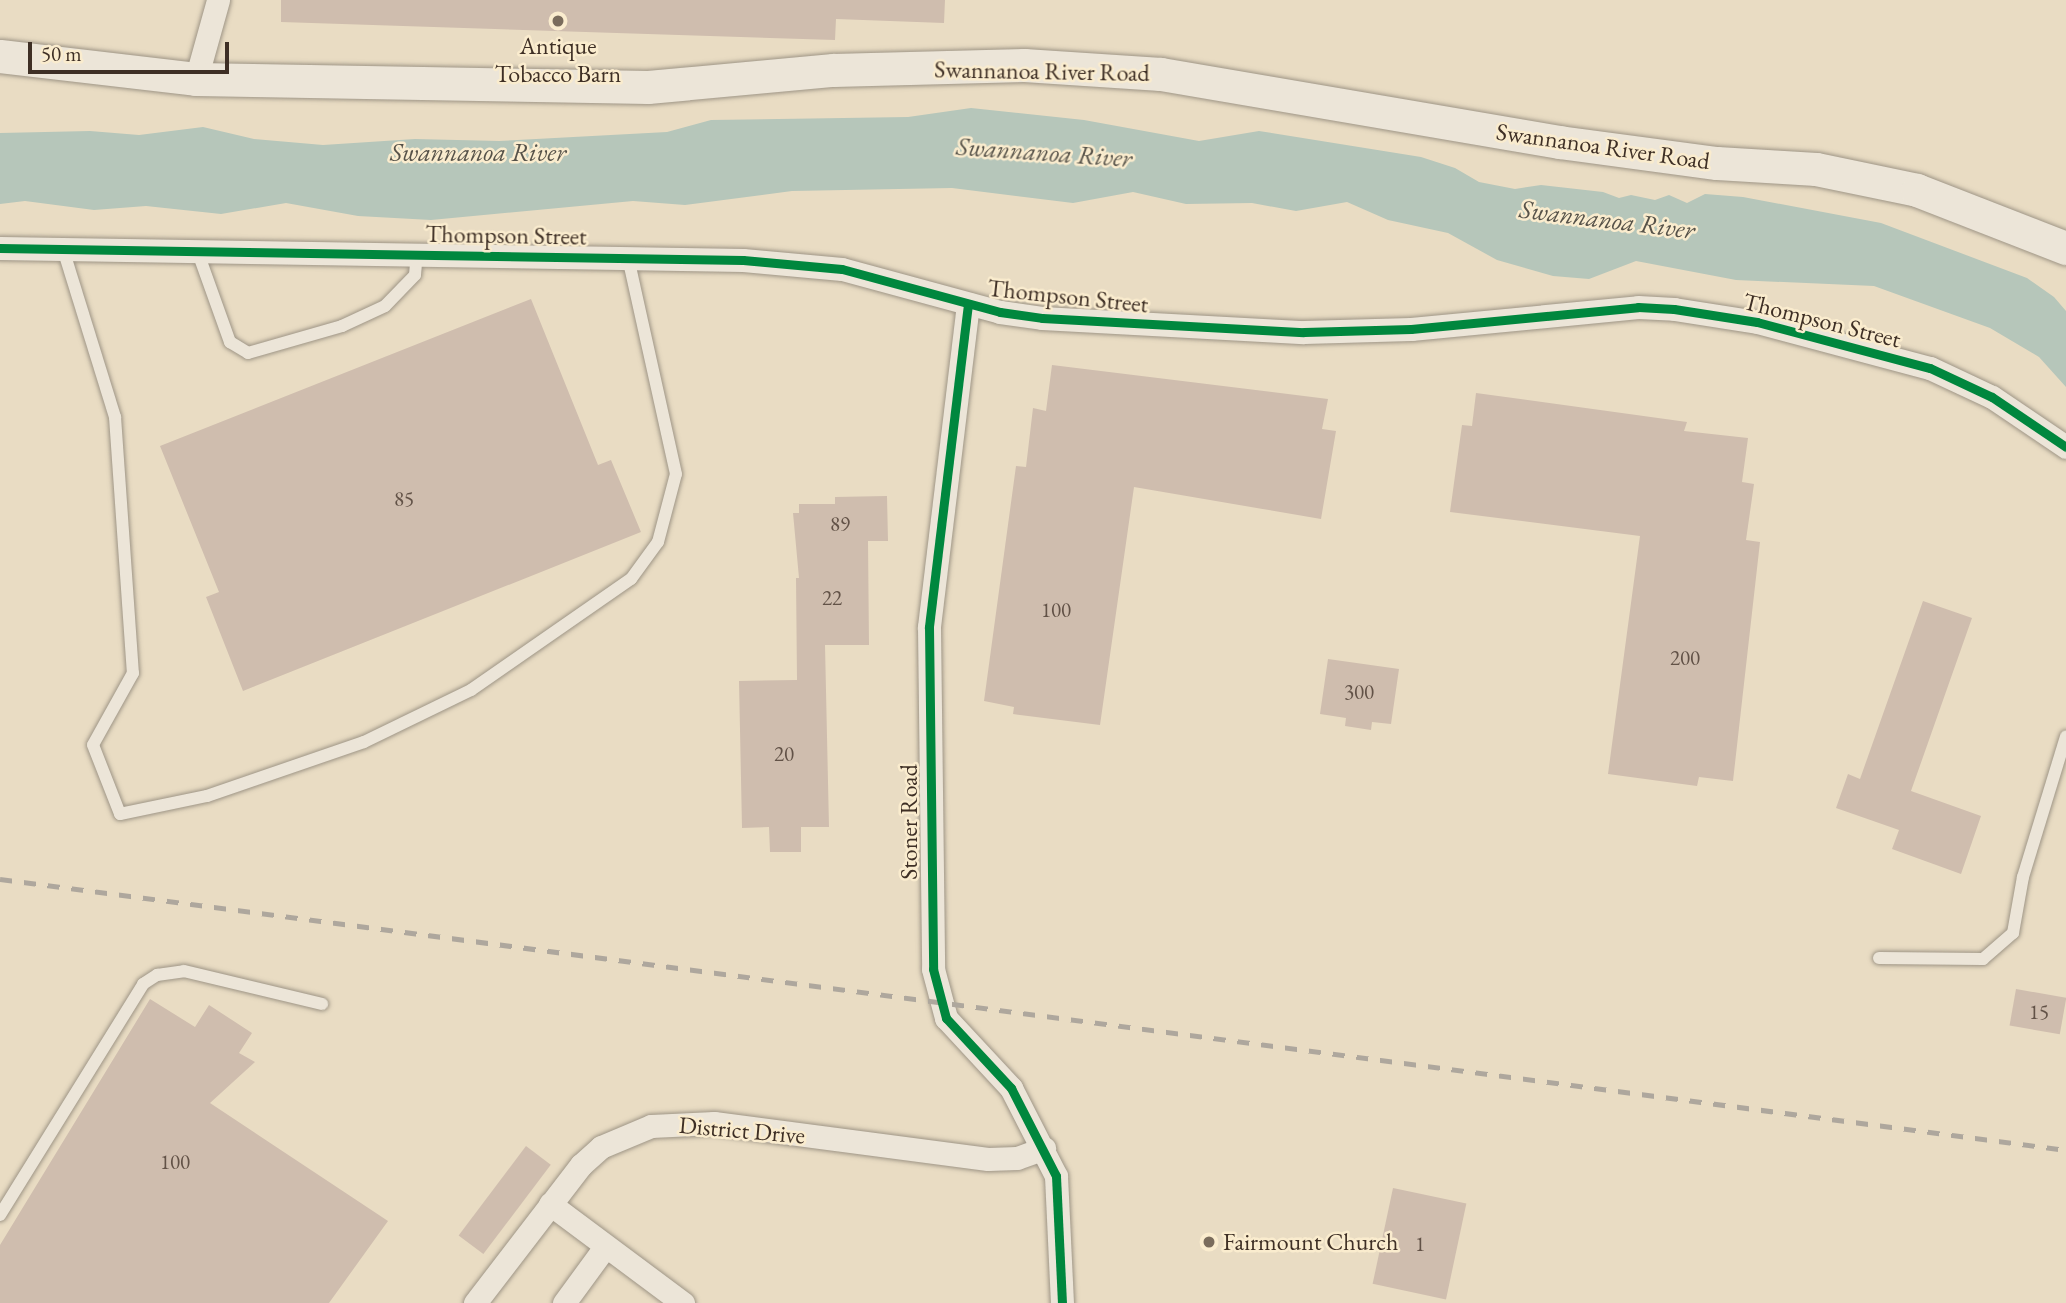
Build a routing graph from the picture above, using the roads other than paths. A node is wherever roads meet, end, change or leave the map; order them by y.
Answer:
1 (215, 2) edge
2 (0, 56) edge
3 (197, 79) junction
4 (0, 248) edge
5 (2066, 248) edge
6 (63, 249) junction
7 (197, 250) junction
8 (417, 252) junction
9 (628, 257) junction
10 (968, 304) junction
11 (2066, 447) edge
12 (2066, 736) edge
13 (1879, 958) dead end
14 (322, 1004) dead end
15 (1044, 1148) junction
16 (550, 1204) junction
17 (0, 1215) edge
18 (605, 1247) junction
19 (475, 1303) edge
20 (564, 1303) edge
21 (682, 1303) edge
22 (1062, 1303) edge

1 - 3 street
2 - 3 main road, Swannanoa River Road
3 - 5 main road, Swannanoa River Road
4 - 6 street, Thompson Street
6 - 7 street, Thompson Street
6 - 9 lane
7 - 8 street, Thompson Street
7 - 8 lane
8 - 9 street, Thompson Street
9 - 10 street, Thompson Street
10 - 11 street, Thompson Street
10 - 15 street, Stoner Road
12 - 13 lane
14 - 17 lane
15 - 16 street, District Drive
15 - 22 street, Stoner Road
16 - 18 street
16 - 19 street, District Drive
18 - 20 street
18 - 21 street

